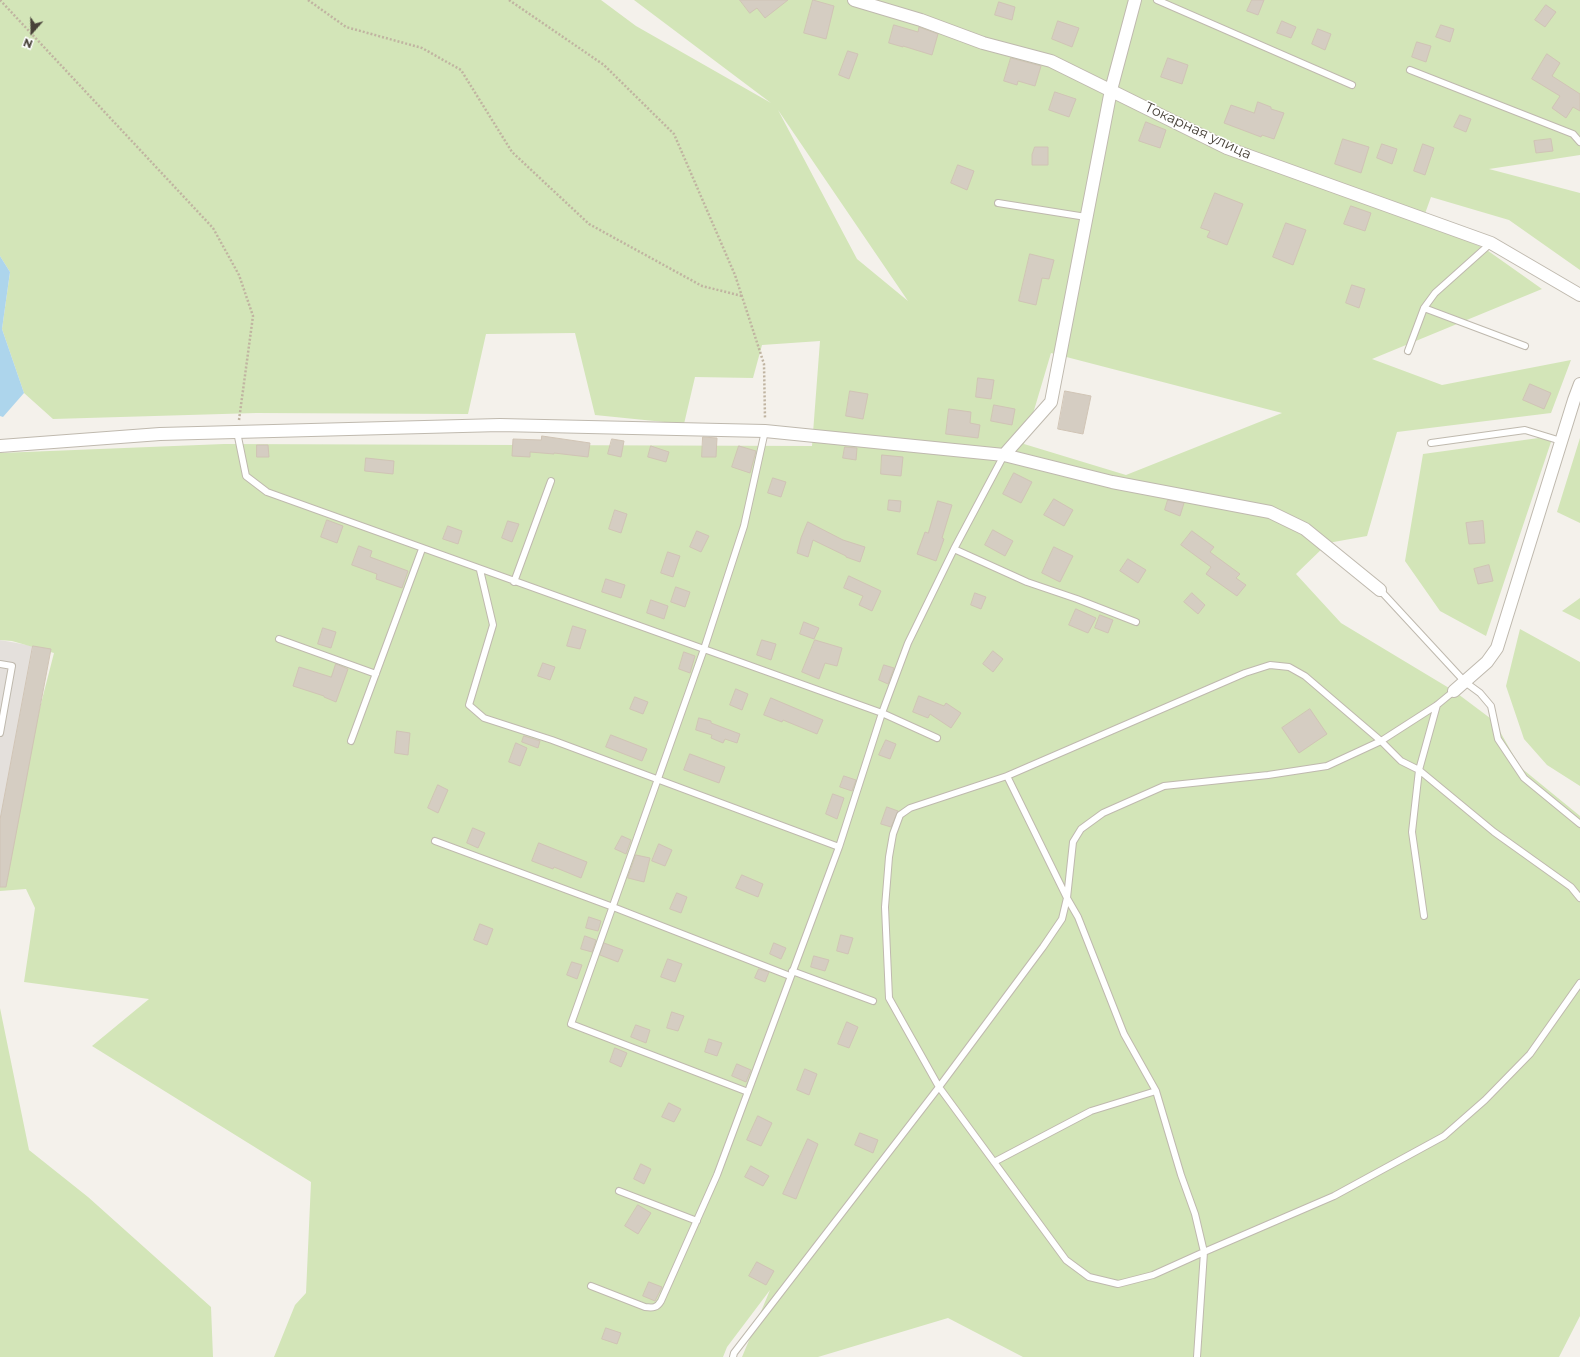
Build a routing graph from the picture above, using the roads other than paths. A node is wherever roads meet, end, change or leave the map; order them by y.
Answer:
1 (854, 0) edge
2 (1135, 0) edge
3 (1158, 0) edge
4 (1410, 70) dead end
5 (1352, 85) dead end
6 (1110, 90) junction
7 (1580, 142) edge
8 (998, 203) dead end
9 (1086, 217) junction
10 (1491, 243) junction
11 (1580, 295) edge
12 (1424, 308) junction
13 (1525, 346) dead end
14 (1408, 350) dead end
15 (1580, 384) edge
16 (765, 431) junction
17 (237, 432) junction
18 (1561, 441) junction
19 (1431, 443) dead end
20 (0, 446) edge
21 (1004, 455) junction
22 (551, 481) dead end
23 (422, 549) junction
24 (954, 549) junction
25 (480, 570) junction
26 (514, 582) junction
27 (1380, 590) joint
28 (1136, 622) dead end
29 (279, 639) dead end
30 (704, 649) junction
31 (0, 664) edge
32 (376, 674) junction
33 (1465, 682) junction
34 (1454, 691) joint
35 (1437, 705) junction
36 (882, 713) junction
37 (0, 733) edge
38 (937, 738) dead end
39 (351, 741) dead end
40 (1381, 741) junction
41 (1420, 770) junction
42 (1007, 776) junction
43 (658, 779) junction
44 (1580, 824) edge
45 (434, 841) dead end
46 (839, 847) junction
47 (1067, 898) junction
48 (1580, 898) edge
49 (613, 907) junction
50 (1424, 916) dead end
51 (791, 974) junction
52 (1580, 983) edge
53 (872, 1001) dead end
54 (940, 1087) junction
55 (1156, 1091) junction
56 (748, 1092) junction
57 (994, 1162) junction
58 (619, 1191) dead end
59 (697, 1221) junction
60 (1204, 1252) junction
61 (591, 1286) dead end
62 (733, 1357) edge
63 (1197, 1357) edge

1 - 6 street, Токарная улица
2 - 6 street
3 - 5 lane
4 - 7 lane
6 - 9 street
6 - 10 street, Токарная улица
8 - 9 lane
9 - 21 street
10 - 11 street, Токарная улица
10 - 12 lane
12 - 13 lane
12 - 14 lane
15 - 18 street
16 - 17 street
16 - 21 street
16 - 30 lane
17 - 20 street
17 - 23 lane
18 - 19 lane
18 - 33 street
21 - 24 lane
21 - 27 street
22 - 26 lane
23 - 25 lane
23 - 32 lane
24 - 28 lane
24 - 36 lane
25 - 26 lane
25 - 43 lane
26 - 30 lane
27 - 33 lane
29 - 32 lane
30 - 36 lane
30 - 43 lane
31 - 37 lane
32 - 39 lane
33 - 34 street
33 - 44 lane
34 - 35 lane
35 - 40 lane
35 - 41 lane
36 - 38 lane
36 - 46 lane
40 - 41 lane
40 - 42 lane
40 - 47 lane
41 - 48 lane
41 - 50 lane
42 - 47 lane
42 - 54 lane
43 - 46 lane
43 - 49 lane
45 - 49 lane
46 - 51 lane
47 - 54 lane
47 - 55 lane
49 - 51 lane
49 - 56 lane
51 - 53 lane
51 - 56 lane
52 - 60 lane
54 - 57 lane
54 - 62 lane
55 - 57 lane
55 - 60 lane
56 - 59 lane
57 - 60 lane
58 - 59 lane
59 - 61 lane
60 - 63 lane

